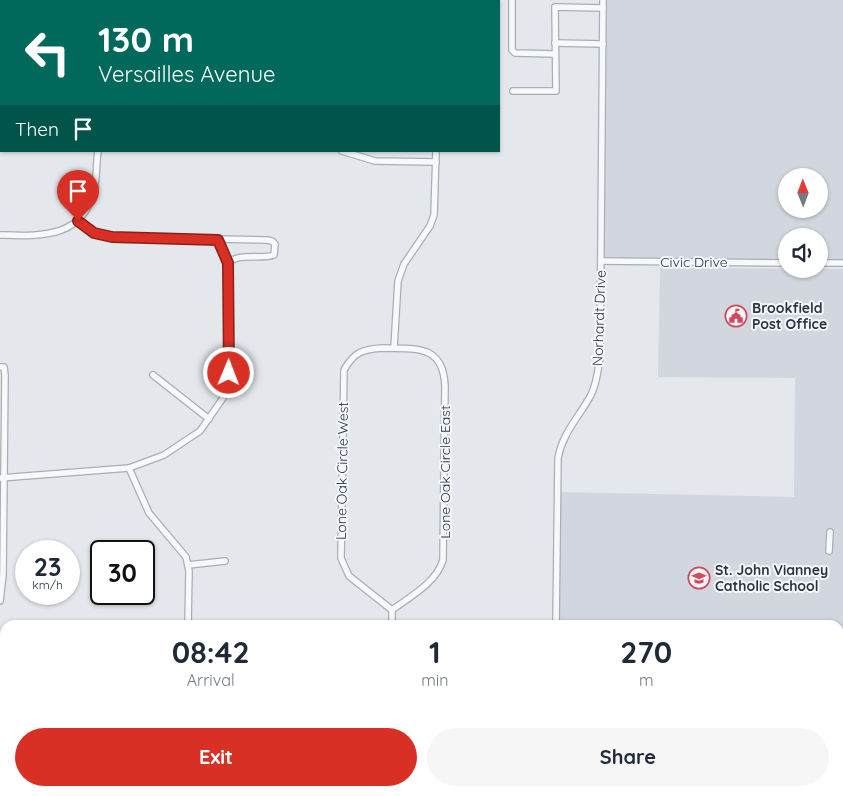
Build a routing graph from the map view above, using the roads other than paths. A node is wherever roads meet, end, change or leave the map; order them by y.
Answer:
1 (512, 0) edge
2 (556, 0) edge
3 (603, 0) edge
4 (555, 7) junction
5 (603, 8) junction
6 (555, 43) junction
7 (603, 44) junction
8 (555, 54) junction
9 (513, 91) dead end
10 (98, 152) edge
11 (345, 152) edge
12 (436, 152) edge
13 (436, 162) junction
14 (78, 221) junction
15 (0, 236) edge
16 (218, 240) junction
17 (601, 261) junction
18 (228, 263) junction
19 (778, 263) edge
20 (828, 263) edge
21 (843, 263) edge
22 (394, 348) junction
23 (2, 367) edge
24 (153, 375) dead end
25 (209, 419) junction
26 (129, 468) junction
27 (2, 478) edge
28 (830, 532) dead end
29 (829, 551) dead end
30 (225, 561) dead end
31 (188, 564) junction
32 (0, 601) edge
33 (392, 610) junction
34 (188, 620) edge
35 (392, 620) edge
36 (556, 620) edge

1 - 8 street
2 - 4 street
3 - 5 street, Norhardt Drive
4 - 5 street
4 - 6 street
5 - 7 street, Norhardt Drive
6 - 7 street
6 - 8 street
7 - 17 street, Norhardt Drive
8 - 9 street
10 - 14 street
11 - 13 street
12 - 13 street
13 - 22 street
14 - 15 street
14 - 16 street
16 - 18 street
16 - 18 street
17 - 19 street, Civic Drive
17 - 36 street, Norhardt Drive
18 - 25 street
20 - 21 street
22 - 33 street, Lone Oak Circle East
22 - 33 street, Lone Oak Circle West
23 - 27 street
24 - 25 street
25 - 26 street
26 - 27 street
26 - 31 street
27 - 32 street
28 - 29 street
30 - 31 street
31 - 34 street
33 - 35 street

